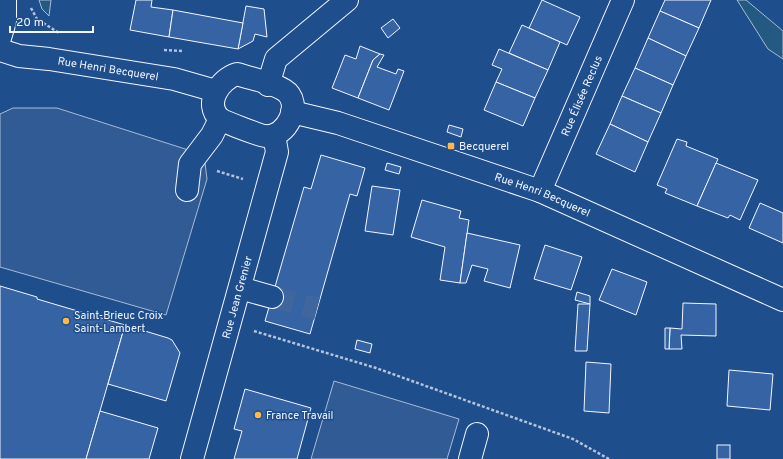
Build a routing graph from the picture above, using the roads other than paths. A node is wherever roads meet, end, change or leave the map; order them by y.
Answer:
1 (5, 0) edge
2 (347, 0) edge
3 (623, 0) edge
4 (0, 38) edge
5 (0, 50) edge
6 (268, 84) junction
7 (216, 91) junction
8 (292, 112) junction
9 (220, 119) junction
10 (274, 135) junction
11 (187, 190) dead end
12 (540, 191) junction
13 (240, 288) junction
14 (272, 297) tunnel mouth
15 (783, 300) edge
16 (477, 434) dead end
17 (192, 459) edge
18 (470, 459) edge

1 - 4 main road
2 - 6 main road
3 - 12 main road, Rue Élisée Reclus
5 - 7 main road, Rue Henri Becquerel
6 - 7 main road
6 - 8 main road
7 - 9 main road
8 - 10 main road
8 - 12 main road, Rue Henri Becquerel
9 - 10 main road
9 - 11 main road
10 - 13 main road, Rue Jean Grenier
12 - 15 main road, Rue Henri Becquerel
13 - 14 main road
13 - 17 main road, Rue Jean Grenier
16 - 18 main road

